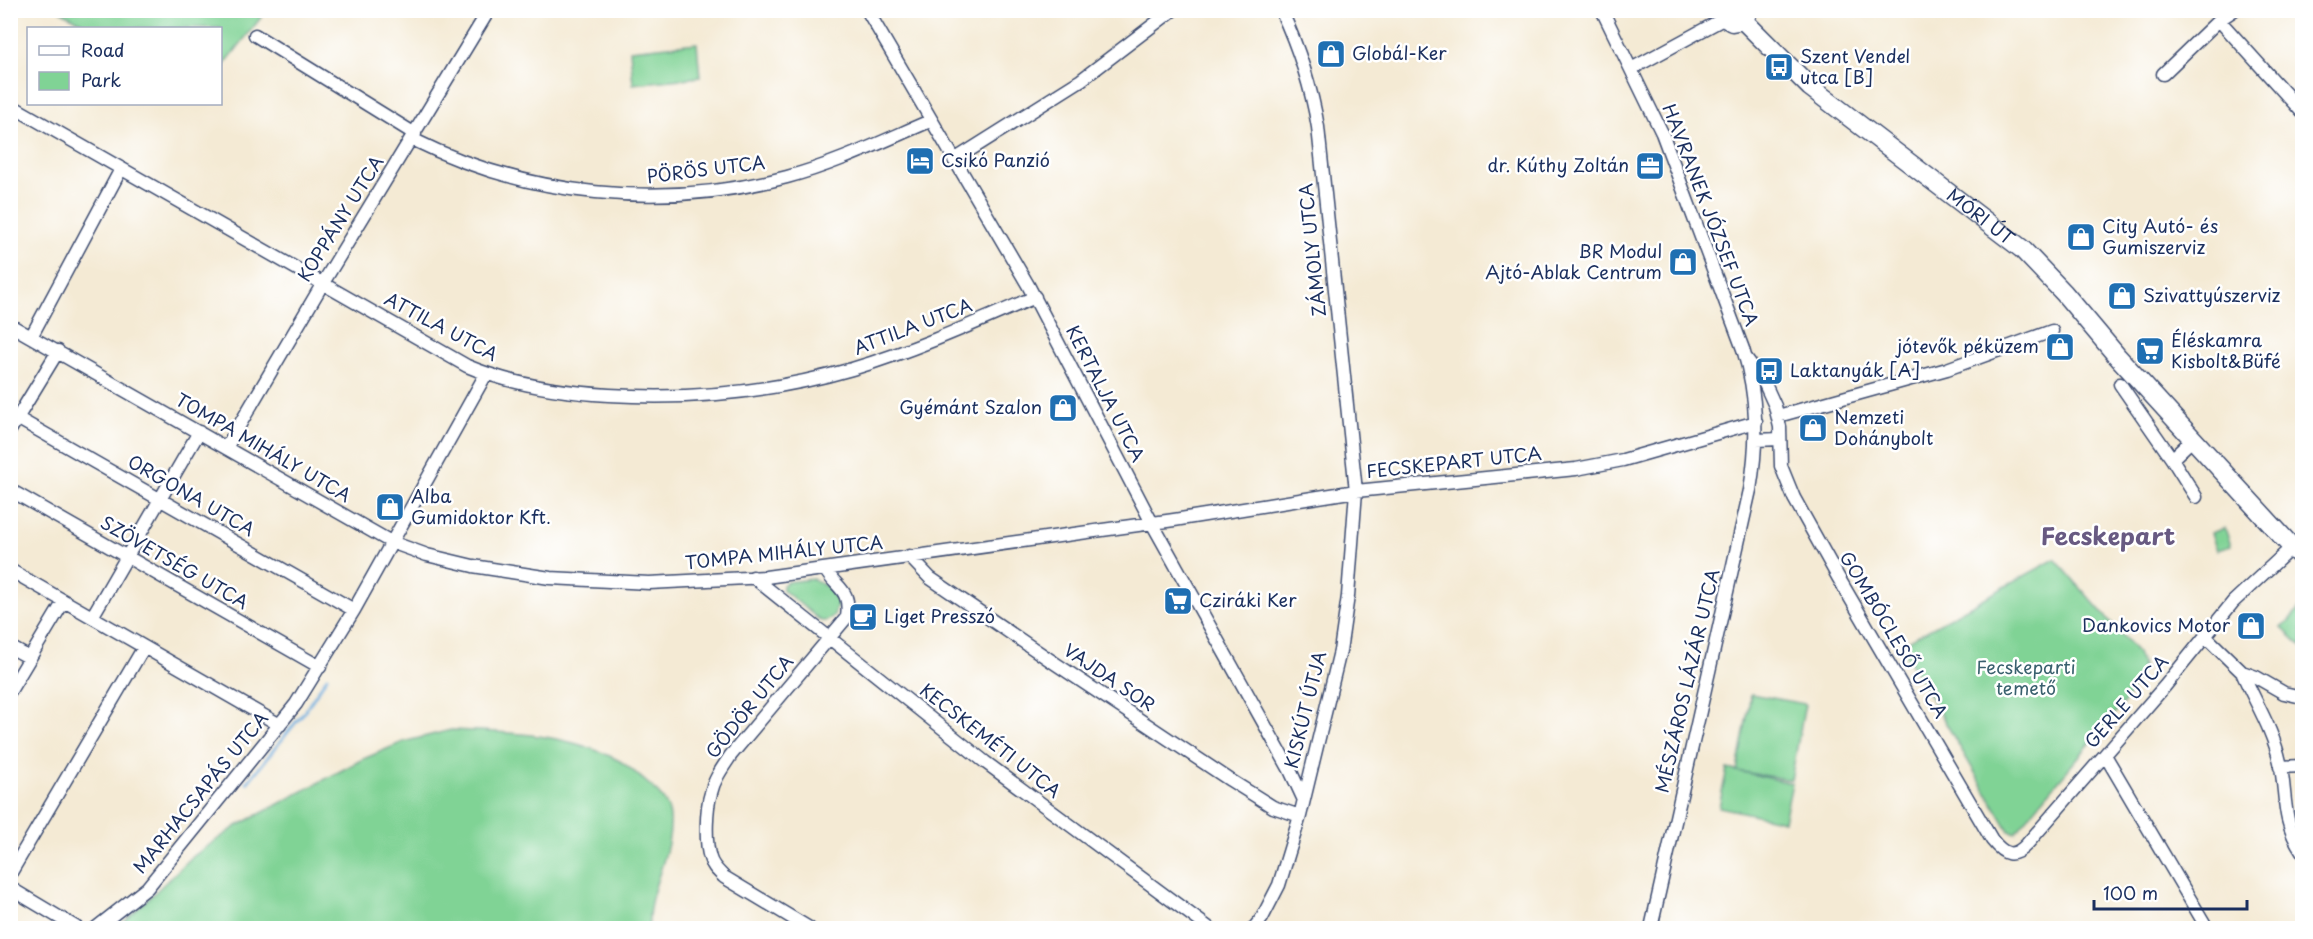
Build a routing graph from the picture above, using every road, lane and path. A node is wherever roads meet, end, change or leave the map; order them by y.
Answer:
1 (489, 10) edge
2 (867, 10) edge
3 (1173, 10) edge
4 (1281, 10) edge
5 (1602, 10) edge
6 (2234, 10) edge
7 (1724, 14) edge
8 (1746, 15) edge
9 (2219, 20) junction
10 (255, 35) dead end
11 (1631, 69) junction
12 (2163, 74) dead end
13 (10, 105) edge
14 (2302, 112) edge
15 (930, 120) junction
16 (413, 137) junction
17 (954, 160) junction
18 (121, 169) junction
19 (323, 283) junction
20 (1035, 297) junction
21 (10, 326) edge
22 (2052, 331) dead end
23 (31, 337) junction
24 (58, 351) junction
25 (1746, 358) junction
26 (486, 374) junction
27 (2120, 384) dead end
28 (1777, 411) junction
29 (1756, 415) junction
30 (14, 416) edge
31 (10, 430) edge
32 (199, 432) junction
33 (2194, 438) junction
34 (1780, 439) junction
35 (1756, 440) junction
36 (226, 448) junction
37 (2172, 459) junction
38 (10, 490) edge
39 (1356, 491) junction
40 (2196, 497) dead end
41 (159, 499) junction
42 (1152, 523) junction
43 (391, 542) junction
44 (2297, 553) edge
45 (127, 556) junction
46 (909, 556) junction
47 (825, 569) junction
48 (10, 570) edge
49 (753, 578) junction
50 (64, 601) junction
51 (354, 610) junction
52 (92, 617) junction
53 (2206, 637) junction
54 (830, 639) junction
55 (10, 647) edge
56 (144, 647) junction
57 (30, 658) junction
58 (321, 667) junction
59 (2242, 672) junction
60 (10, 691) edge
61 (2302, 698) edge
62 (280, 725) junction
63 (2105, 755) junction
64 (2302, 766) edge
65 (2280, 767) junction
66 (1303, 798) junction
67 (1299, 816) junction
68 (2302, 851) edge
69 (2014, 854) joint
70 (10, 874) edge
71 (10, 888) edge
72 (78, 928) edge
73 (96, 928) edge
74 (810, 928) edge
75 (1209, 928) edge
76 (1254, 928) edge
77 (1651, 928) edge
78 (2207, 928) edge

1 - 16 street, KOPPÁNY UTCA
2 - 15 street, KERTALJA UTCA
3 - 17 street
4 - 39 street, ZÁMOLY UTCA
5 - 11 street, HAVRANEK JÓZSEF UTCA
6 - 9 street
7 - 8 main road
7 - 11 street
8 - 33 main road, MÓRI ÚT
9 - 12 street
9 - 14 street
10 - 16 street, PÖRÖS UTCA
11 - 25 street, HAVRANEK JÓZSEF UTCA
13 - 18 street, ATTILA UTCA
15 - 16 street, PÖRÖS UTCA
15 - 17 street, KERTALJA UTCA
16 - 19 street, KOPPÁNY UTCA
17 - 20 street, KERTALJA UTCA
18 - 19 street, ATTILA UTCA
18 - 23 street
19 - 26 street, ATTILA UTCA
19 - 36 street, KOPPÁNY UTCA
20 - 26 street, ATTILA UTCA
20 - 42 street, KERTALJA UTCA
21 - 23 street, TOMPA MIHÁLY UTCA
22 - 28 street
23 - 24 street, TOMPA MIHÁLY UTCA
24 - 30 street
24 - 32 street, TOMPA MIHÁLY UTCA
25 - 28 street
25 - 29 street, HAVRANEK JÓZSEF UTCA
26 - 43 street, MARHACSAPÁS UTCA
27 - 37 street
28 - 29 street, FECSKEPART UTCA
28 - 34 street, GOMBÓCLESŐ UTCA
29 - 35 street, HAVRANEK JÓZSEF UTCA
29 - 39 street, FECSKEPART UTCA
30 - 31 street
30 - 41 street, ORGONA UTCA
32 - 36 street, TOMPA MIHÁLY UTCA
32 - 41 street
33 - 37 street
33 - 44 main road, MÓRI ÚT
34 - 35 street
34 - 69 street, GOMBÓCLESŐ UTCA
35 - 77 street, MÉSZÁROS LÁZÁR UTCA
36 - 43 street, TOMPA MIHÁLY UTCA
37 - 40 street
38 - 45 street, SZÖVETSÉG UTCA
39 - 42 street, FECSKEPART UTCA
39 - 66 street, KISKÚT ÚTJA
41 - 45 street
41 - 51 street, ORGONA UTCA
42 - 46 street, TOMPA MIHÁLY UTCA
42 - 66 street, KERTALJA UTCA
43 - 49 street, TOMPA MIHÁLY UTCA
43 - 51 street, MARHACSAPÁS UTCA
44 - 53 street, GERLE UTCA
45 - 52 street
45 - 58 street, SZÖVETSÉG UTCA
46 - 47 street, TOMPA MIHÁLY UTCA
46 - 67 street, VAJDA SOR
47 - 49 street, TOMPA MIHÁLY UTCA
47 - 54 street
48 - 50 street
49 - 54 street, KECSKEMÉTI UTCA
50 - 52 street
50 - 57 street
51 - 58 street, MARHACSAPÁS UTCA
52 - 56 street
53 - 59 street
53 - 63 street, GERLE UTCA
54 - 74 street, GÖDÖR UTCA
54 - 75 street, KECSKEMÉTI UTCA
55 - 57 street
56 - 62 street
56 - 70 street
57 - 60 street
58 - 62 street, MARHACSAPÁS UTCA
59 - 61 street
59 - 65 street
62 - 73 street, MARHACSAPÁS UTCA
63 - 69 street, GERLE UTCA
63 - 78 street
64 - 65 street
65 - 68 street
66 - 67 street, KISKÚT ÚTJA
67 - 76 street, KISKÚT ÚTJA
71 - 72 street

